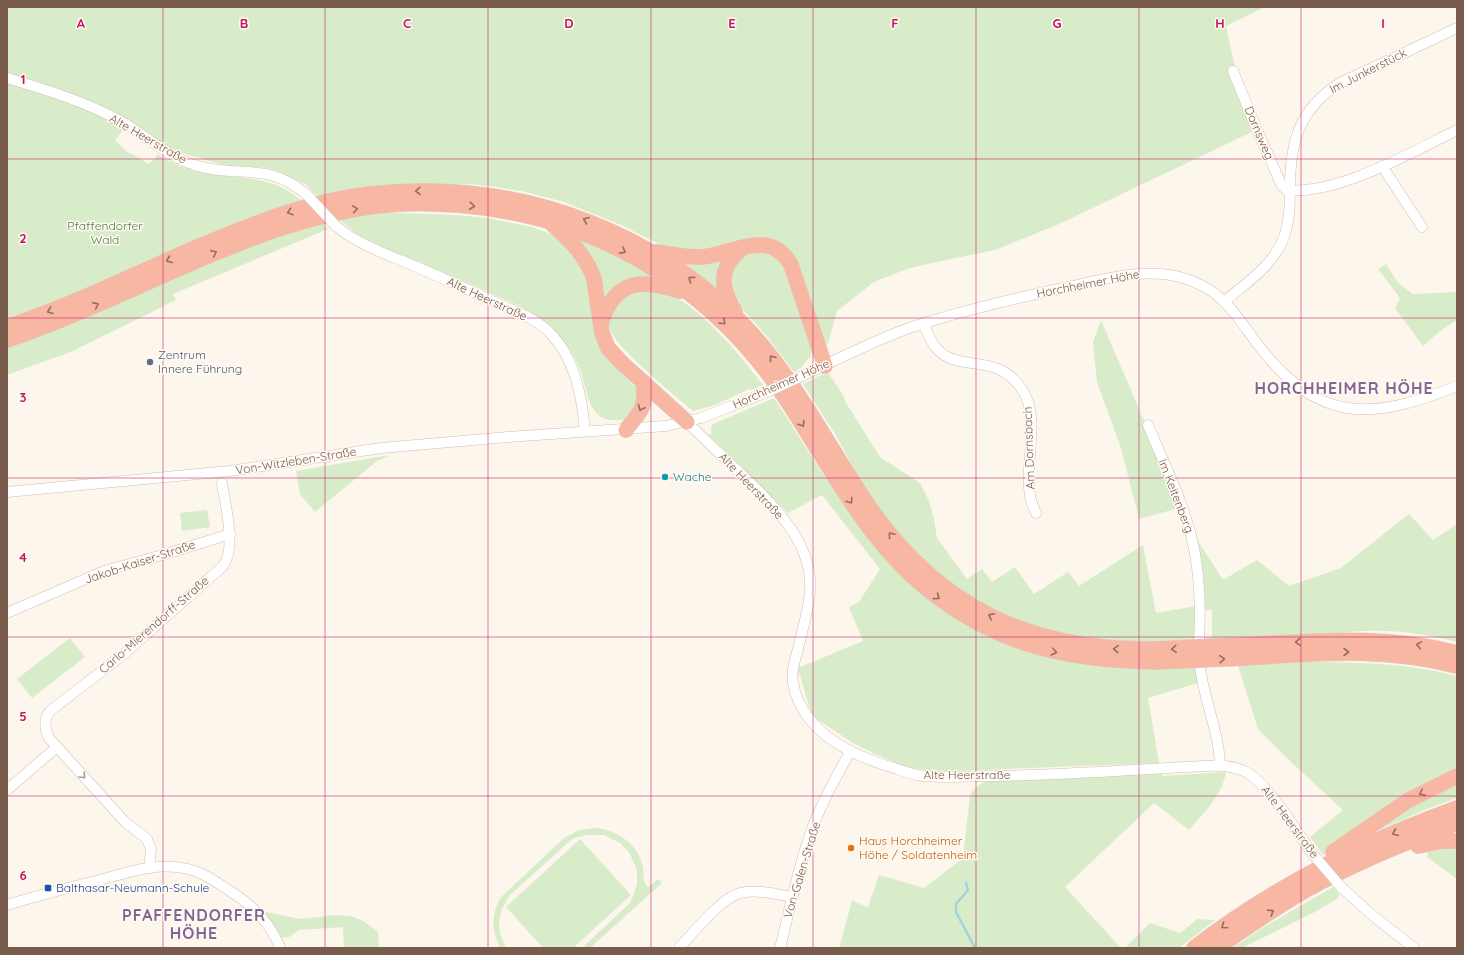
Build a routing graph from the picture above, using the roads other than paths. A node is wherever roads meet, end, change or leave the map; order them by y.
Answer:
1 (1457, 28) edge
2 (1233, 71) dead end
3 (7, 78) edge
4 (1457, 130) edge
5 (1382, 166) junction
6 (1290, 191) junction
7 (548, 221) junction
8 (1422, 226) dead end
9 (742, 248) junction
10 (649, 250) junction
11 (693, 296) junction
12 (1225, 301) junction
13 (601, 323) junction
14 (742, 323) junction
15 (924, 323) junction
16 (7, 327) edge
17 (7, 340) edge
18 (825, 366) junction
19 (643, 382) junction
20 (1457, 386) edge
21 (687, 422) junction
22 (1148, 425) dead end
23 (626, 430) junction
24 (586, 431) junction
25 (222, 483) dead end
26 (7, 492) edge
27 (1036, 513) dead end
28 (230, 534) junction
29 (7, 613) edge
30 (1199, 641) dead end
31 (1242, 651) junction
32 (1457, 653) edge
33 (1155, 656) junction
34 (1457, 666) edge
35 (1200, 667) dead end
36 (57, 747) junction
37 (850, 752) junction
38 (1220, 765) junction
39 (1457, 776) edge
40 (7, 790) edge
41 (1457, 808) edge
42 (1457, 823) edge
43 (1457, 841) edge
44 (1368, 859) junction
45 (149, 868) junction
46 (1292, 882) junction
47 (792, 896) junction
48 (7, 905) edge
49 (280, 948) edge
50 (679, 948) edge
51 (780, 948) edge
52 (1194, 948) edge
53 (1217, 948) edge
54 (1414, 948) edge

1 - 6 street, Im Junkerstück
2 - 6 street, Dornsweg
3 - 24 street, Alte Heerstraße, bridge
4 - 5 street
5 - 6 street
5 - 8 street
6 - 12 street, Im Junkerstück
7 -> 11 highway
7 - 13 highway
17 -> 7 highway
9 - 10 highway
9 - 14 highway
9 - 18 highway
14 -> 10 highway
10 -> 16 highway
11 - 13 highway
11 -> 33 highway
12 - 15 street, Horchheimer Höhe
12 - 20 street, Horchheimer Höhe
13 - 19 highway
33 -> 14 highway
15 - 18 street, Horchheimer Höhe
15 - 27 street, Am Dornsbach
18 - 21 street, Horchheimer Höhe, bridge
19 - 21 highway
19 -> 23 highway
21 - 23 street
21 - 37 street, Alte Heerstraße
22 - 30 street, Im Keitenberg
23 - 24 street
24 - 26 street, Von-Witzleben-Straße
25 - 28 street, Carlo-Mierendorff-Straße
28 - 29 street, Jakob-Kaiser-Straße
28 - 36 street, Carlo-Mierendorff-Straße
32 -> 31 highway
31 - 33 highway, bridge
31 -> 34 highway
35 - 38 street
36 - 40 street
36 -> 45 street, Carlo-Mierendorff-Straße
37 - 38 street, Alte Heerstraße
37 - 47 street, Von-Galen-Straße
38 - 54 street, Alte Heerstraße, bridge
39 -> 46 highway
41 -> 46 highway
42 - 44 highway
43 - 44 highway
53 -> 44 highway
45 - 48 street
45 - 49 street
46 -> 52 highway
47 - 50 street
47 - 51 street, Von-Galen-Straße

